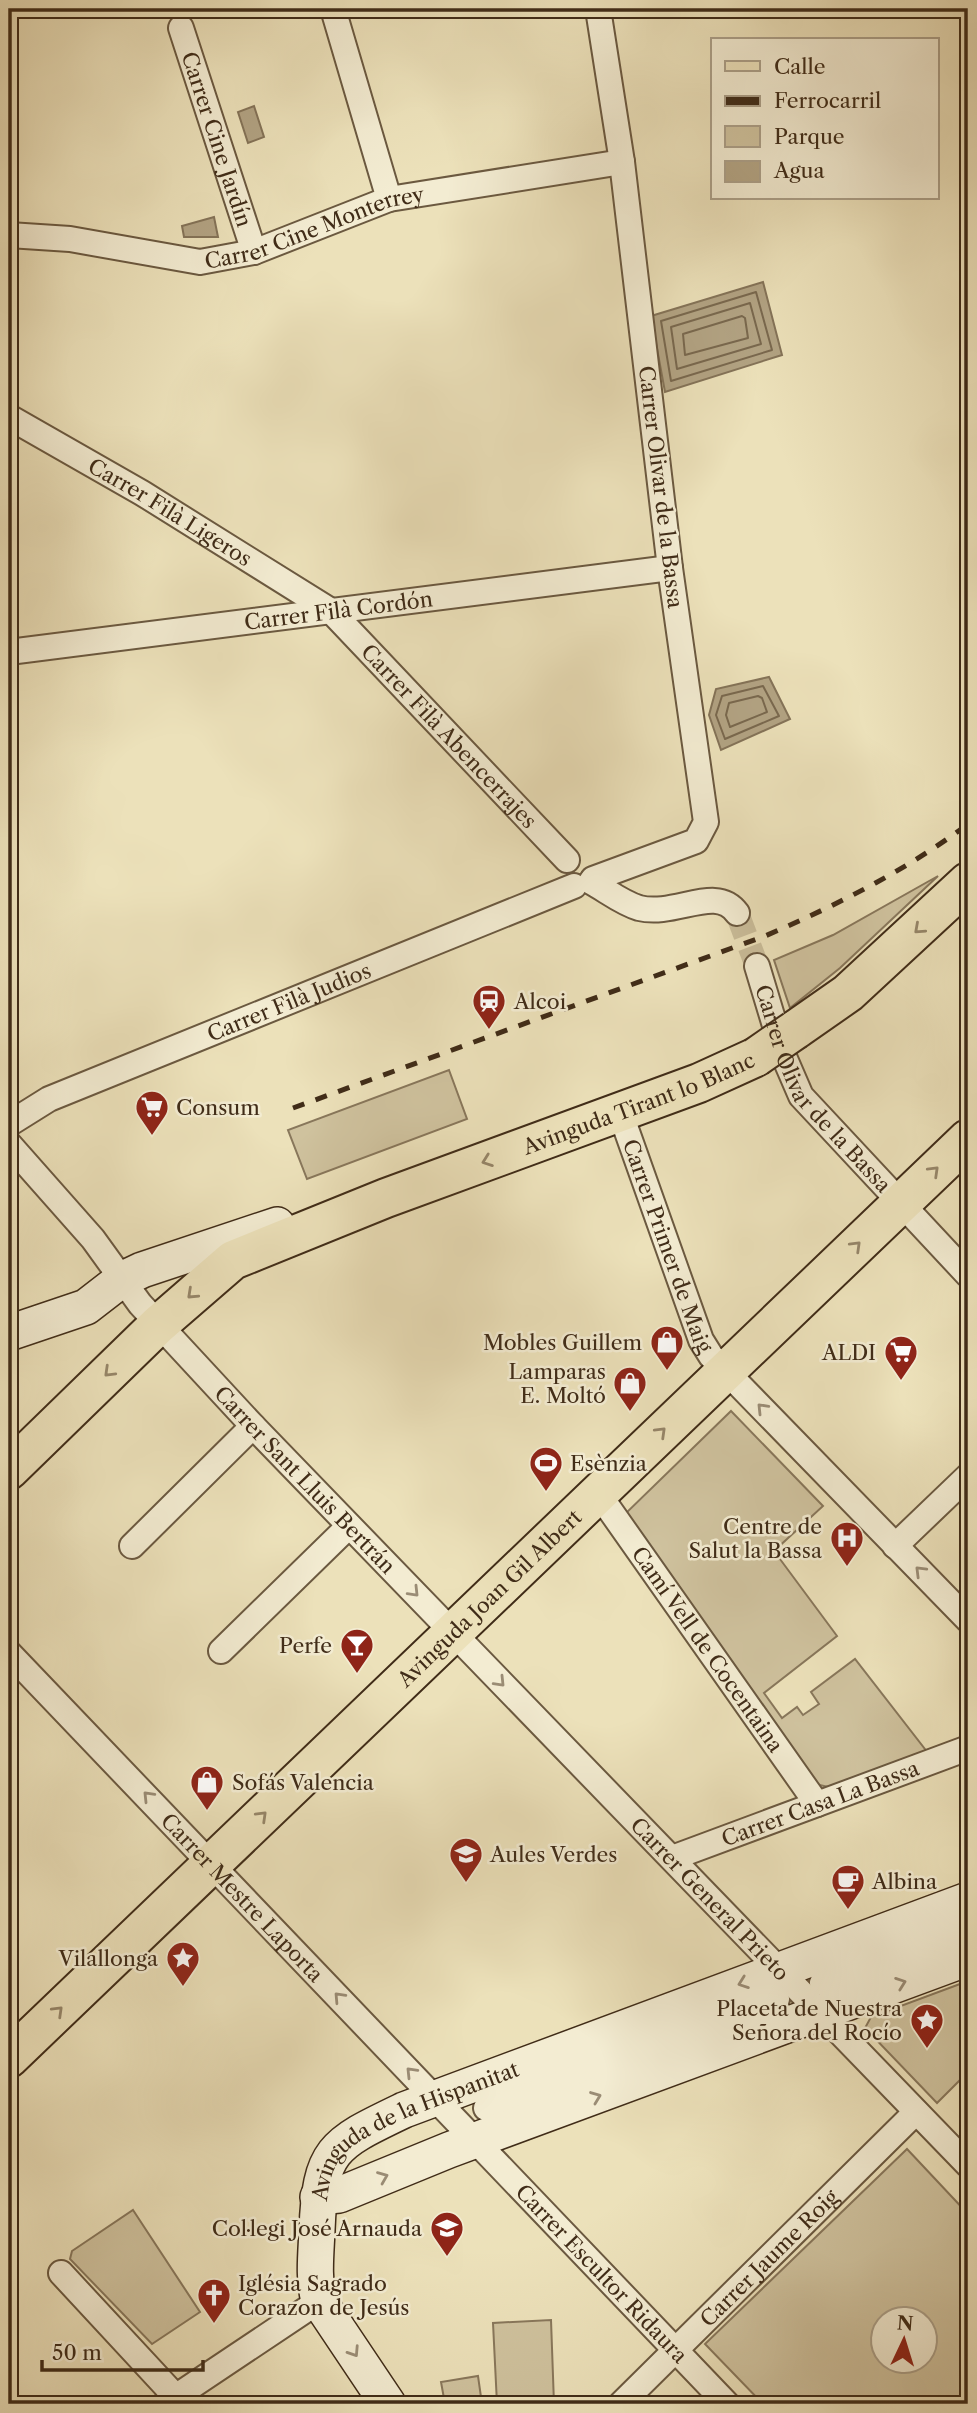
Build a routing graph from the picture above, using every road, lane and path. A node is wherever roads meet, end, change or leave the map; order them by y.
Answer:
1 (333, 9) edge
2 (598, 9) edge
3 (181, 28) dead end
4 (622, 162) junction
5 (389, 199) junction
6 (9, 235) edge
7 (254, 252) junction
8 (9, 417) edge
9 (670, 568) junction
10 (331, 611) junction
11 (9, 652) edge
12 (705, 811) joint
13 (586, 882) junction
14 (968, 882) edge
15 (737, 913) dead end
16 (757, 966) tunnel mouth
17 (620, 1112) junction
18 (9, 1124) edge
19 (968, 1139) edge
20 (9, 1144) edge
21 (421, 1185) junction
22 (900, 1203) junction
23 (968, 1275) edge
24 (121, 1280) junction
25 (158, 1325) junction
26 (9, 1334) edge
27 (726, 1371) junction
28 (253, 1426) junction
29 (9, 1470) edge
30 (968, 1476) edge
31 (598, 1493) junction
32 (349, 1526) junction
33 (132, 1546) dead end
34 (895, 1546) junction
35 (968, 1620) edge
36 (453, 1632) junction
37 (221, 1651) dead end
38 (9, 1653) edge
39 (968, 1748) edge
40 (817, 1804) junction
41 (672, 1858) junction
42 (212, 1863) junction
43 (968, 1900) edge
44 (968, 1930) edge
45 (968, 1958) edge
46 (779, 1984) junction
47 (821, 1998) junction
48 (9, 2058) edge
49 (435, 2098) junction
50 (916, 2112) junction
51 (481, 2124) junction
52 (968, 2165) edge
53 (318, 2197) junction
54 (61, 2273) dead end
55 (319, 2301) junction
56 (677, 2351) junction
57 (171, 2401) edge
58 (388, 2404) edge
59 (621, 2404) edge
60 (727, 2404) edge

1 - 5 street
2 - 4 street, Carrer Olivar de la Bassa
3 - 7 street, Carrer Cine Jardín
4 - 5 street, Carrer Cine Monterrey
4 - 9 street, Carrer Olivar de la Bassa
5 - 7 street, Carrer Cine Monterrey
6 - 7 street, Carrer Cine Monterrey
8 - 10 street, Carrer Filà Ligeros
9 - 10 street, Carrer Filà Cordón
9 - 12 street, Carrer Olivar de la Bassa
10 - 11 street, Carrer Filà Cordón
10 - 13 street, Carrer Filà Abencerrajes
12 - 13 street, Carrer Filà Judios
13 - 15 street
13 - 18 street, Carrer Filà Judios
14 -> 17 main road, Avinguda Tirant lo Blanc, bridge
16 - 22 street, Carrer Olivar de la Bassa
17 -> 21 main road, Avinguda Tirant lo Blanc
17 - 27 street, Carrer Primer de Maig
22 -> 19 main road, Avinguda Joan Gil Albert
20 - 24 street, Carrer Sant Lluis Bertrán
21 - 24 street, Avinguda Tirant lo Blanc
21 -> 25 main road, Avinguda Tirant lo Blanc
22 - 23 street, Carrer Olivar de la Bassa
27 -> 22 main road, Avinguda Joan Gil Albert
24 - 25 street, Carrer Sant Lluis Bertrán
24 - 26 street, Avinguda Tirant lo Blanc
25 - 28 street, Carrer Sant Lluis Bertrán
25 -> 29 main road, Avinguda Tirant lo Blanc
31 -> 27 main road, Avinguda Joan Gil Albert
34 -> 27 street, Carrer Primer de Maig
28 - 32 street, Carrer Sant Lluis Bertrán
28 - 33 street
30 - 34 street
31 - 36 main road, Avinguda Joan Gil Albert
31 - 40 street, Camí Vell de Cocentaina
32 -> 36 street, Carrer Sant Lluis Bertrán
32 - 37 street
35 -> 34 street, Carrer Primer de Maig
36 -> 41 street, Carrer General Prieto
42 -> 36 main road, Avinguda Joan Gil Albert
42 -> 38 street, Carrer Mestre Laporta
39 - 40 street, Carrer Casa La Bassa
40 - 41 street, Carrer Casa La Bassa
41 - 46 street, Carrer General Prieto
48 -> 42 main road, Avinguda Joan Gil Albert
49 -> 42 street, Carrer Mestre Laporta
43 - 46 street, Avinguda de la Hispanitat
44 - 47 street, Avinguda de la Hispanitat
47 -> 45 street, Avinguda de la Hispanitat
46 - 47 street, Carrer General Prieto
46 -> 49 street, Avinguda de la Hispanitat
46 - 51 street, Avinguda de la Hispanitat
47 - 50 street, Carrer General Prieto
51 -> 47 street, Avinguda de la Hispanitat
49 - 51 street, Carrer Mestre Laporta
49 - 53 street, Avinguda de la Hispanitat
50 - 52 street, Carrer General Prieto
50 - 56 street, Carrer Jaume Roig
53 -> 51 street, Avinguda de la Hispanitat
51 - 56 street, Carrer Escultor Ridaura
53 - 55 street
54 - 57 street
55 - 57 street
55 -> 58 street
56 - 59 street, Carrer Jaume Roig
56 - 60 street, Carrer Escultor Ridaura

